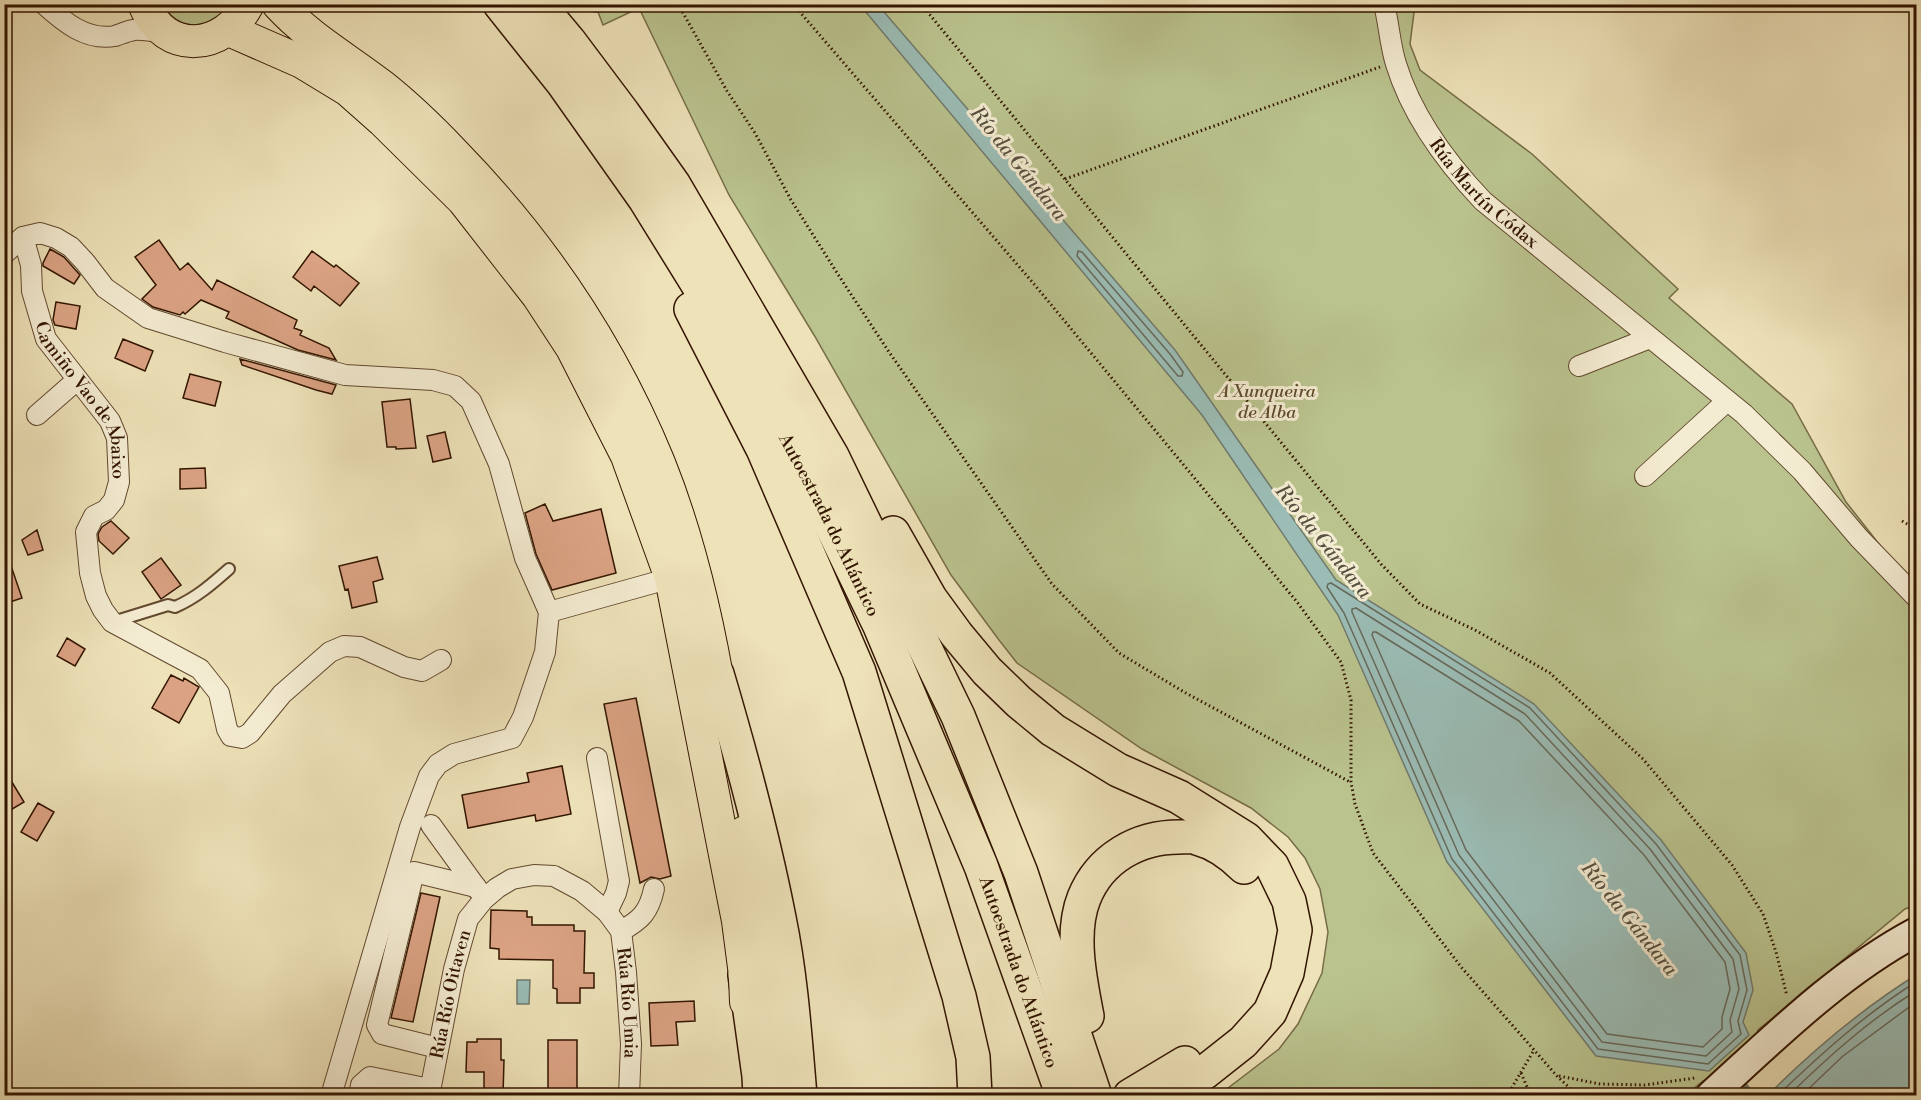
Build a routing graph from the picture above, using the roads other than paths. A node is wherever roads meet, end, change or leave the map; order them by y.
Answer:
1 (44, 4) edge
2 (142, 4) edge
3 (248, 4) edge
4 (278, 4) edge
5 (500, 4) edge
6 (538, 4) edge
7 (1384, 4) edge
8 (229, 30) junction
9 (83, 32) junction
10 (167, 33) junction
11 (590, 120) junction
12 (674, 185) junction
13 (22, 237) junction
14 (4, 254) edge
15 (1650, 338) junction
16 (1579, 366) dead end
17 (77, 380) junction
18 (1727, 401) junction
19 (37, 415) dead end
20 (1645, 476) dead end
21 (229, 569) dead end
22 (671, 578) junction
23 (1917, 597) edge
24 (549, 612) junction
25 (112, 622) junction
26 (441, 660) dead end
27 (717, 674) junction
28 (597, 758) dead end
29 (431, 825) dead end
30 (654, 889) dead end
31 (480, 893) junction
32 (607, 912) junction
33 (621, 931) junction
34 (1917, 932) edge
35 (745, 975) junction
36 (438, 1048) junction
37 (1172, 1086) edge
38 (1708, 1087) edge
39 (406, 1090) edge
40 (429, 1092) edge
41 (331, 1095) edge
42 (359, 1095) edge
43 (629, 1095) edge
44 (749, 1095) edge
45 (760, 1095) edge
46 (778, 1095) edge
47 (800, 1095) edge
48 (975, 1095) edge
49 (1063, 1095) edge
50 (1095, 1095) edge
51 (1110, 1095) edge
52 (1130, 1095) edge

1 - 9 street
2 - 9 street
2 - 10 main road
3 - 8 main road
4 - 27 main road
5 - 11 highway, Autoestrada do Atlántico
6 - 12 highway, Autoestrada do Atlántico
7 - 15 street, Rúa Martín Códax
8 - 10 main road
8 - 22 main road
9 - 10 street
11 - 48 highway
11 - 49 highway, Autoestrada do Atlántico
12 - 37 highway
12 - 50 highway, Autoestrada do Atlántico
13 - 14 street
13 - 17 street, Camiño Vao de Abaixo
13 - 24 street
15 - 16 street
15 - 18 street, Rúa Martín Códax
17 - 19 street
17 - 25 street, Camiño Vao de Abaixo
18 - 20 street
18 - 23 street, Rúa Martín Códax
21 - 25 lane
22 - 24 street
22 - 35 main road
24 - 41 street
25 - 26 street
27 - 46 main road
27 - 47 highway
28 - 32 street
29 - 31 street
30 - 33 street
31 - 32 street, Rúa Río Umia
31 - 36 street, Rúa Río Oitaven
31 - 36 street
32 - 33 street, Rúa Río Umia
33 - 43 street, Rúa Río Umia
34 - 38 main road
35 - 44 main road
35 - 45 highway
36 - 40 street, Rúa Río Oitaven
37 - 51 highway
37 - 52 highway
39 - 40 street
39 - 42 street

